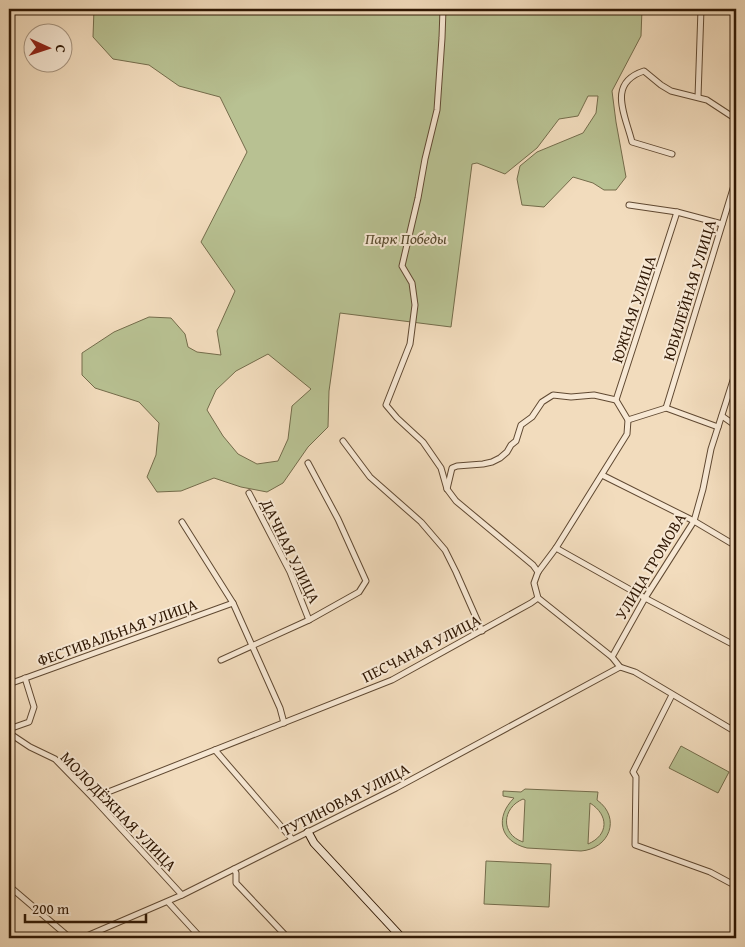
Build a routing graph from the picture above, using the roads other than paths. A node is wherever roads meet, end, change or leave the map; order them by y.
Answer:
1 (443, 9) edge
2 (701, 9) edge
3 (698, 97) junction
4 (736, 119) edge
5 (672, 154) dead end
6 (736, 178) edge
7 (629, 205) dead end
8 (677, 212) junction
9 (722, 224) junction
10 (736, 371) edge
11 (616, 400) junction
12 (666, 408) junction
13 (722, 416) junction
14 (628, 420) junction
15 (736, 426) edge
16 (718, 427) junction
17 (343, 441) dead end
18 (308, 463) dead end
19 (602, 474) junction
20 (447, 489) junction
21 (249, 493) dead end
22 (694, 521) junction
23 (182, 522) dead end
24 (736, 546) edge
25 (556, 548) junction
26 (538, 572) junction
27 (645, 598) junction
28 (540, 599) junction
29 (233, 603) junction
30 (309, 620) junction
31 (482, 631) junction
32 (253, 646) junction
33 (736, 646) edge
34 (612, 657) junction
35 (221, 660) dead end
36 (620, 667) junction
37 (25, 678) junction
38 (9, 684) edge
39 (672, 695) junction
40 (284, 723) junction
41 (9, 731) edge
42 (736, 732) edge
43 (215, 750) junction
44 (93, 798) junction
45 (308, 832) junction
46 (292, 839) junction
47 (234, 868) junction
48 (9, 886) edge
49 (736, 886) edge
50 (182, 895) junction
51 (168, 902) junction
52 (95, 936) edge
53 (70, 938) edge
54 (82, 938) edge
55 (201, 938) edge
56 (288, 938) edge
57 (402, 938) edge

1 - 20 street
2 - 3 street
3 - 4 street
3 - 5 street
6 - 9 street, ЮБИЛЕЙНАЯ УЛИЦА
7 - 8 street
8 - 9 street
8 - 11 street, ЮЖНАЯ УЛИЦА
9 - 12 street, ЮБИЛЕЙНАЯ УЛИЦА
10 - 13 street, УЛИЦА ГРОМОВА
11 - 14 street
11 - 20 street
12 - 14 street
12 - 16 street
13 - 15 street
13 - 16 street, УЛИЦА ГРОМОВА
14 - 19 street
16 - 22 street, УЛИЦА ГРОМОВА
17 - 31 street
18 - 30 street
19 - 22 street
19 - 25 street
20 - 26 street
21 - 30 street, ДАЧНАЯ УЛИЦА
22 - 24 street
22 - 27 street, УЛИЦА ГРОМОВА
23 - 29 street
25 - 26 street
25 - 27 street
26 - 28 street
27 - 33 street
27 - 34 street, УЛИЦА ГРОМОВА
28 - 31 street, ПЕСЧАНАЯ УЛИЦА
28 - 34 street
29 - 32 street
29 - 37 street, ФЕСТИВАЛЬНАЯ УЛИЦА
30 - 32 street
31 - 40 street, ПЕСЧАНАЯ УЛИЦА
32 - 35 street
32 - 40 street
34 - 36 street
36 - 39 street
36 - 45 street, ТУТИНОВАЯ УЛИЦА
37 - 38 street, ФЕСТИВАЛЬНАЯ УЛИЦА
37 - 41 street
39 - 42 street
39 - 49 street
40 - 43 street, ПЕСЧАНАЯ УЛИЦА
41 - 44 street, МОЛОДЁЖНАЯ УЛИЦА
43 - 44 street, ПЕСЧАНАЯ УЛИЦА
43 - 46 street
44 - 50 street, МОЛОДЁЖНАЯ УЛИЦА
45 - 46 street, ТУТИНОВАЯ УЛИЦА
45 - 57 street
46 - 47 street, ТУТИНОВАЯ УЛИЦА
47 - 50 street, ТУТИНОВАЯ УЛИЦА
47 - 56 street
48 - 53 street
50 - 51 street, ТУТИНОВАЯ УЛИЦА
51 - 52 street, ТУТИНОВАЯ УЛИЦА
51 - 55 street
52 - 54 street, ТУТИНОВАЯ УЛИЦА

